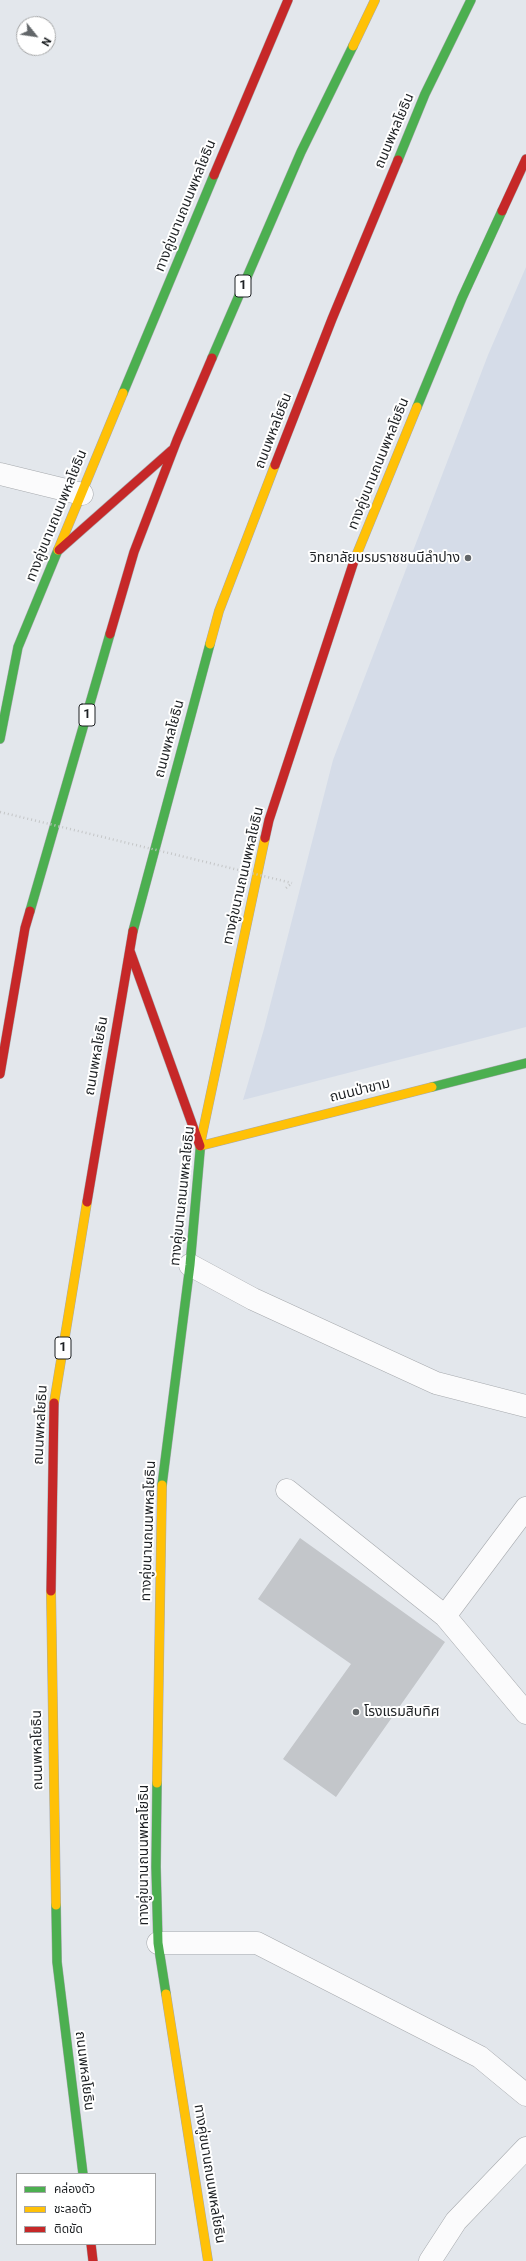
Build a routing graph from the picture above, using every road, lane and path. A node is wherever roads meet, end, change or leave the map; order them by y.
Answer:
1 (288, 0) edge
2 (375, 0) edge
3 (471, 0) edge
4 (526, 159) edge
5 (174, 448) junction
6 (0, 474) edge
7 (82, 494) junction
8 (59, 550) junction
9 (0, 739) edge
10 (0, 812) edge
11 (292, 883) dead end
12 (130, 950) junction
13 (526, 1063) edge
14 (0, 1074) edge
15 (200, 1146) junction
16 (190, 1265) junction
17 (526, 1406) edge
18 (287, 1490) dead end
19 (526, 1508) edge
20 (445, 1616) junction
21 (526, 1714) edge
22 (158, 1943) junction
23 (526, 2095) edge
24 (526, 2148) edge
25 (83, 2173) edge
26 (91, 2245) edge
27 (93, 2261) edge
28 (208, 2261) edge
29 (430, 2261) edge

1 - 7 main road, ทางคู่ขนานถนนพหลโยธิน
2 - 5 main road, 1
3 - 12 main road, ถนนพหลโยธิน / 1
4 - 15 main road, ทางคู่ขนานถนนพหลโยธิน
5 - 8 main road
5 - 14 main road, 1
6 - 7 street
7 - 8 main road, ทางคู่ขนานถนนพหลโยธิน
8 - 9 main road, ทางคู่ขนานถนนพหลโยธิน
10 - 11 path, bridge
12 - 15 main road
12 - 25 main road, ถนนพหลโยธิน / 1
13 - 15 main road, ถนนป่าขาม
15 - 16 main road, ทางคู่ขนานถนนพหลโยธิน
16 - 17 street
16 - 22 main road, ทางคู่ขนานถนนพหลโยธิน
18 - 20 street
19 - 20 street
20 - 21 street
22 - 23 street
22 - 28 main road, ทางคู่ขนานถนนพหลโยธิน
24 - 29 street
26 - 27 main road

